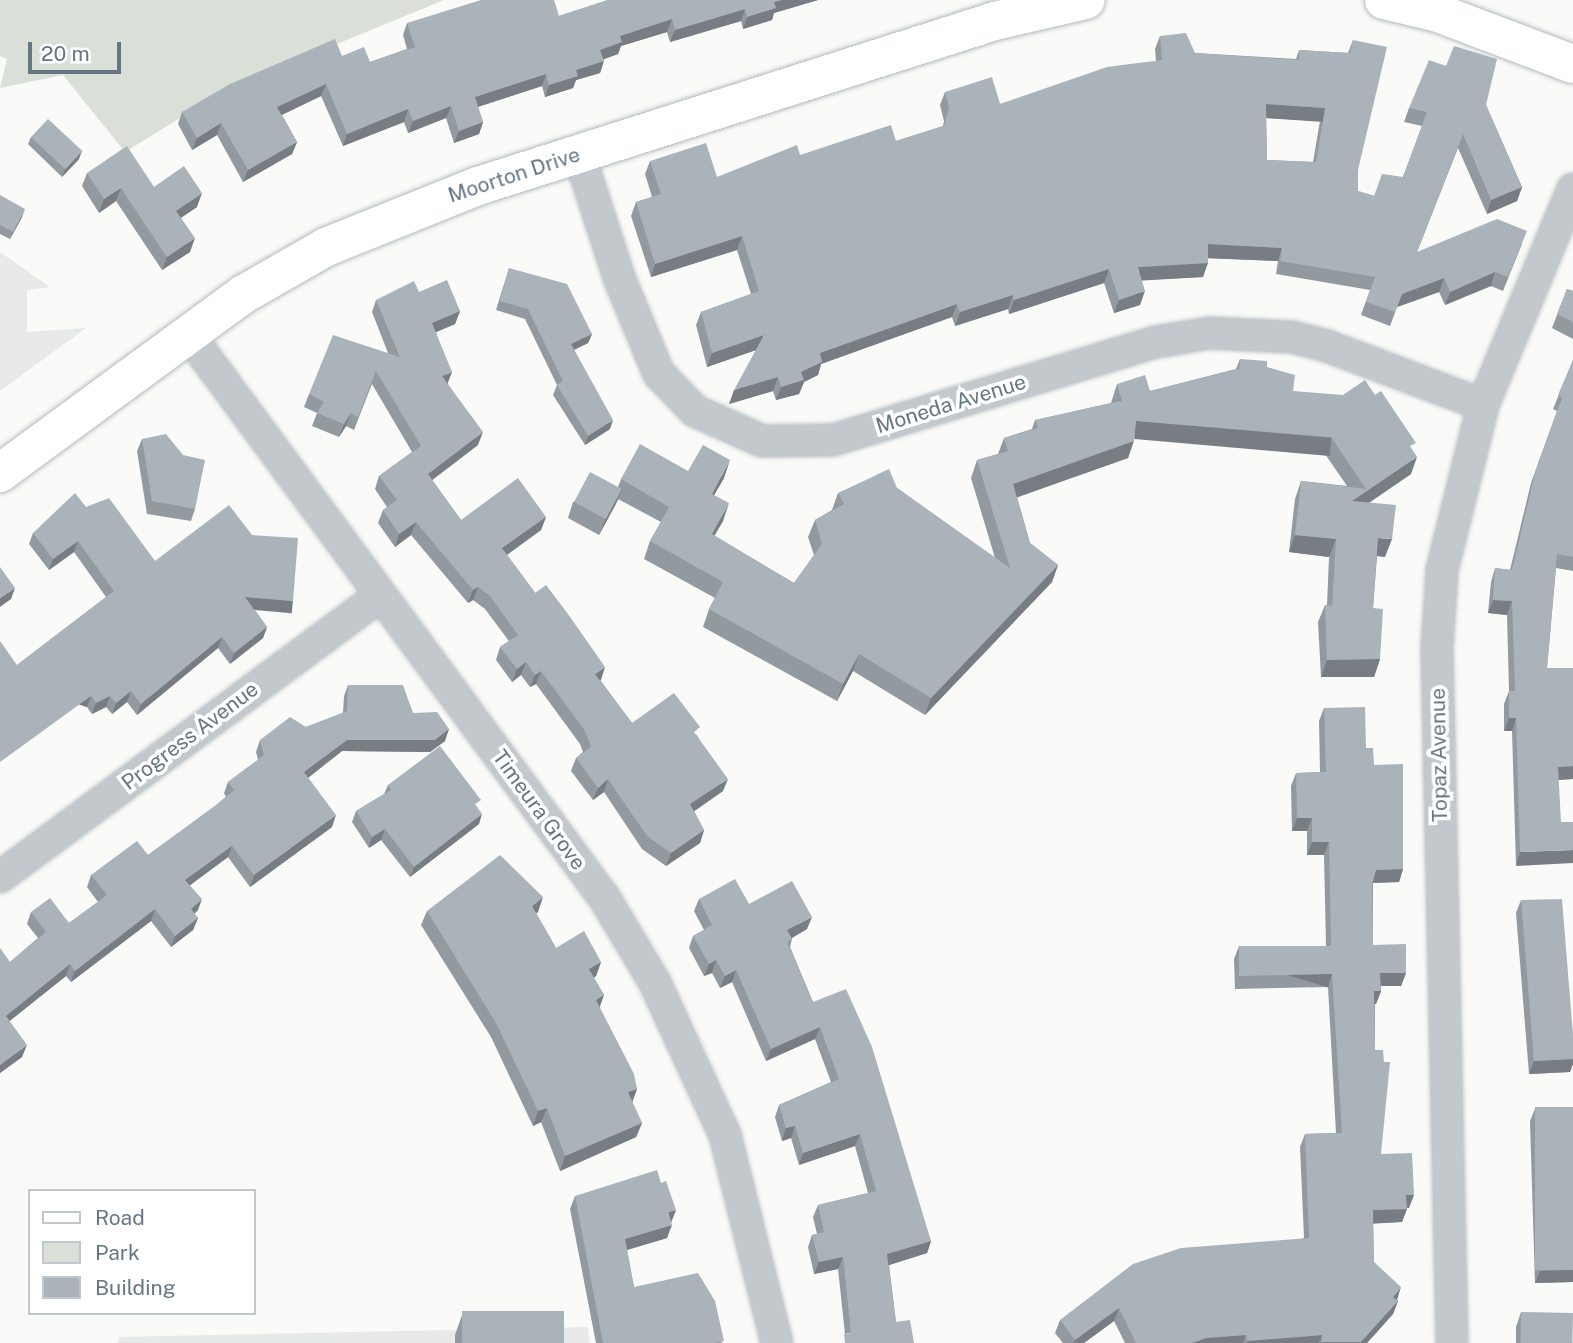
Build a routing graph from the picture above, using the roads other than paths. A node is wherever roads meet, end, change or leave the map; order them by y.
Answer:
1 (1086, 0) edge
2 (1384, 0) edge
3 (992, 10) edge
4 (1573, 64) edge
5 (579, 153) junction
6 (1573, 189) edge
7 (189, 335) junction
8 (1483, 405) junction
9 (0, 474) edge
10 (380, 596) junction
11 (0, 877) edge
12 (777, 1343) edge
13 (1452, 1343) edge

1 - 3 street, Moorton Drive
2 - 4 street
3 - 5 street, Moorton Drive
5 - 7 street, Moorton Drive
5 - 8 street, Moneda Avenue
6 - 8 street, Topaz Avenue
7 - 9 street, Moorton Drive
7 - 10 street, Timeura Grove
8 - 13 street, Topaz Avenue
10 - 11 street, Progress Avenue
10 - 12 street, Timeura Grove

